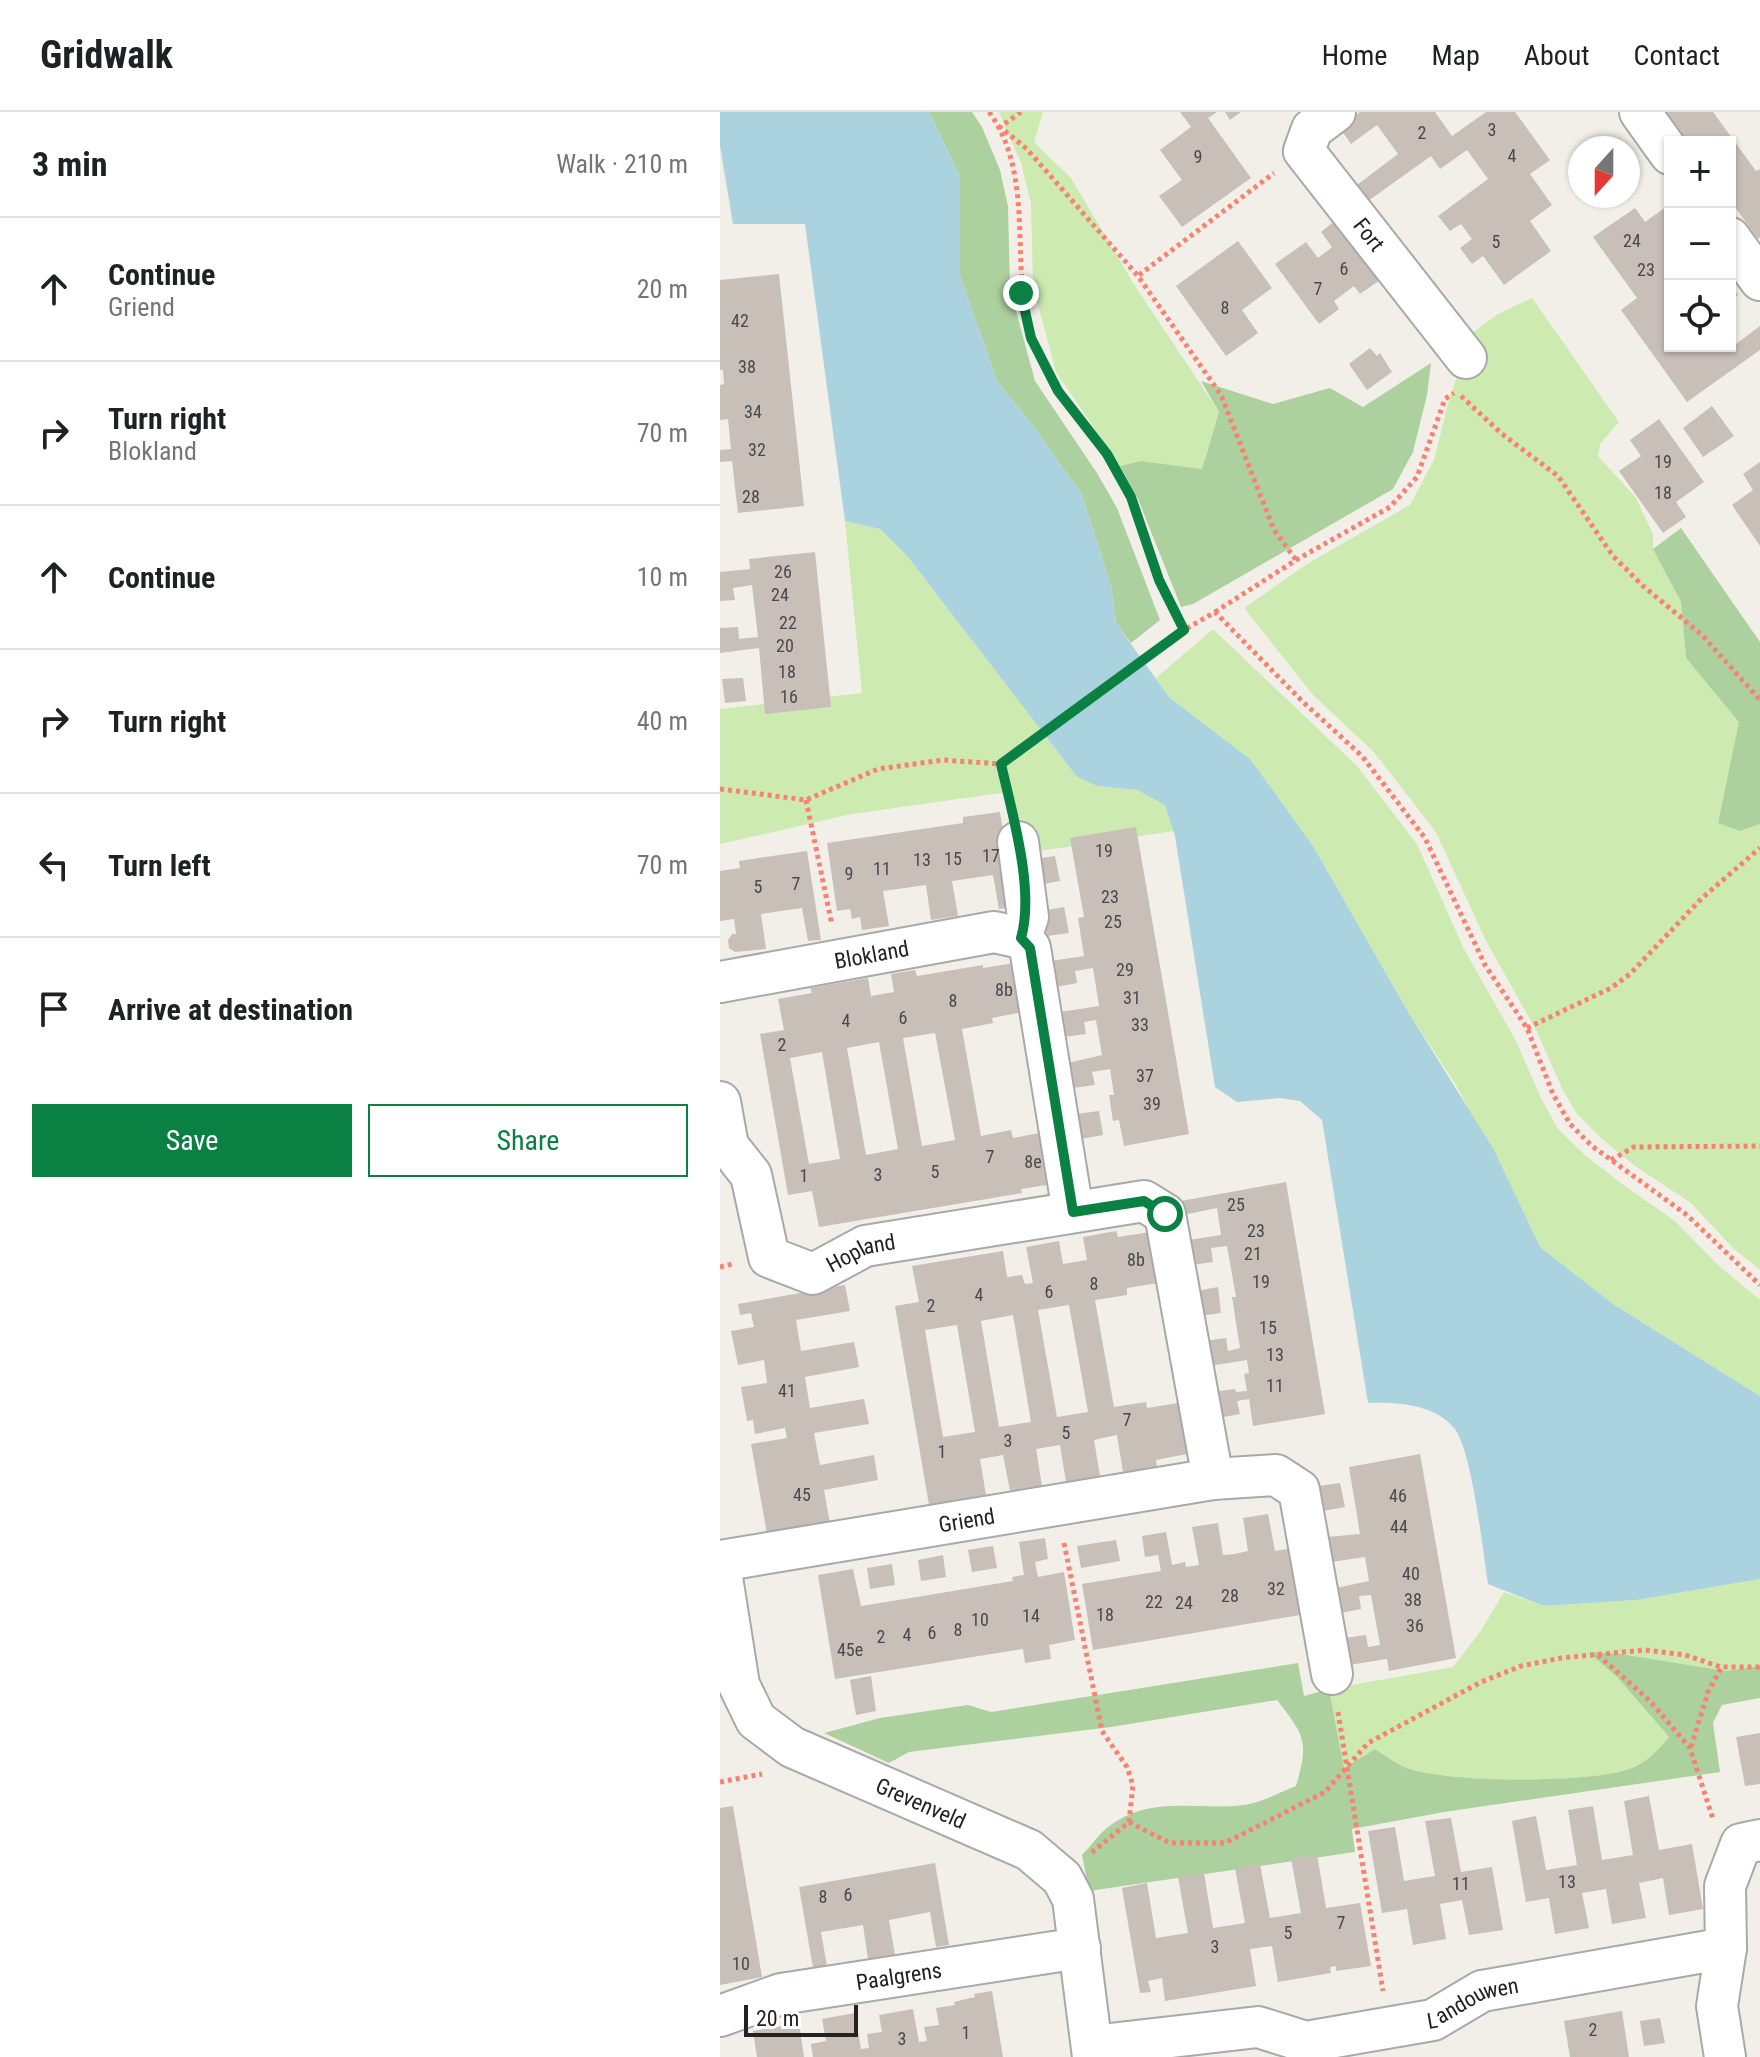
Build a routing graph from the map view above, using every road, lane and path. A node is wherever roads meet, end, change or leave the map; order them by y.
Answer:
1 (989, 112) edge
2 (1021, 112) edge
3 (1335, 112) edge
4 (1640, 112) edge
5 (1000, 127) junction
6 (1664, 146) edge
7 (1304, 151) junction
8 (1736, 246) edge
9 (1138, 276) junction
10 (1760, 280) edge
11 (1461, 375) junction
12 (1296, 560) junction
13 (1215, 612) junction
14 (1184, 630) junction
15 (1760, 700) edge
16 (1001, 764) junction
17 (720, 789) edge
18 (806, 800) junction
19 (1018, 842) joint
20 (1760, 848) edge
21 (1021, 938) junction
22 (839, 960) junction
23 (720, 982) edge
24 (1527, 1028) junction
25 (720, 1102) edge
26 (1760, 1146) edge
27 (1611, 1160) junction
28 (1073, 1212) junction
29 (1760, 1285) edge
30 (1213, 1479) junction
31 (1057, 1507) junction
32 (720, 1563) edge
33 (1598, 1655) junction
34 (1721, 1667) junction
35 (1760, 1667) edge
36 (1332, 1674) joint
37 (1690, 1748) junction
38 (1347, 1767) junction
39 (1129, 1822) junction
40 (1760, 1840) edge
41 (1732, 1868) junction
42 (1062, 1878) junction
43 (1080, 1948) junction
44 (1726, 1948) junction
45 (720, 2016) edge
46 (1389, 2027) junction
47 (1308, 2049) edge
48 (1092, 2052) edge
49 (1725, 2057) edge

1 - 5 path
2 - 5 path
3 - 7 street
4 - 6 street
5 - 9 path
5 - 14 path
7 - 9 path
7 - 11 street, Fort
8 - 10 street
9 - 12 path
11 - 12 path
11 - 15 path
12 - 13 path
13 - 14 path
13 - 24 path
14 - 16 path
16 - 18 path
16 - 19 path
17 - 18 path
18 - 22 path
19 - 21 street
20 - 24 path
21 - 22 street, Blokland
21 - 28 street
22 - 23 street, Blokland
24 - 27 path
25 - 28 street, Hopland
26 - 27 path
27 - 29 path
28 - 30 street
30 - 31 street, Griend
30 - 36 street, Griend
31 - 32 street, Griend
31 - 39 path
32 - 42 street, Grevenveld
33 - 34 path
33 - 37 path
33 - 38 path
34 - 35 path
34 - 37 path
36 - 38 path
37 - 41 path
38 - 39 path
38 - 46 path
39 - 42 path
40 - 41 street
41 - 44 street
42 - 43 street, Grevenveld
43 - 45 street, Paalgrens
43 - 48 street, Grevenveld
44 - 46 street, Landouwen
44 - 49 street
46 - 47 street, Landouwen
47 - 48 street, Landouwen

